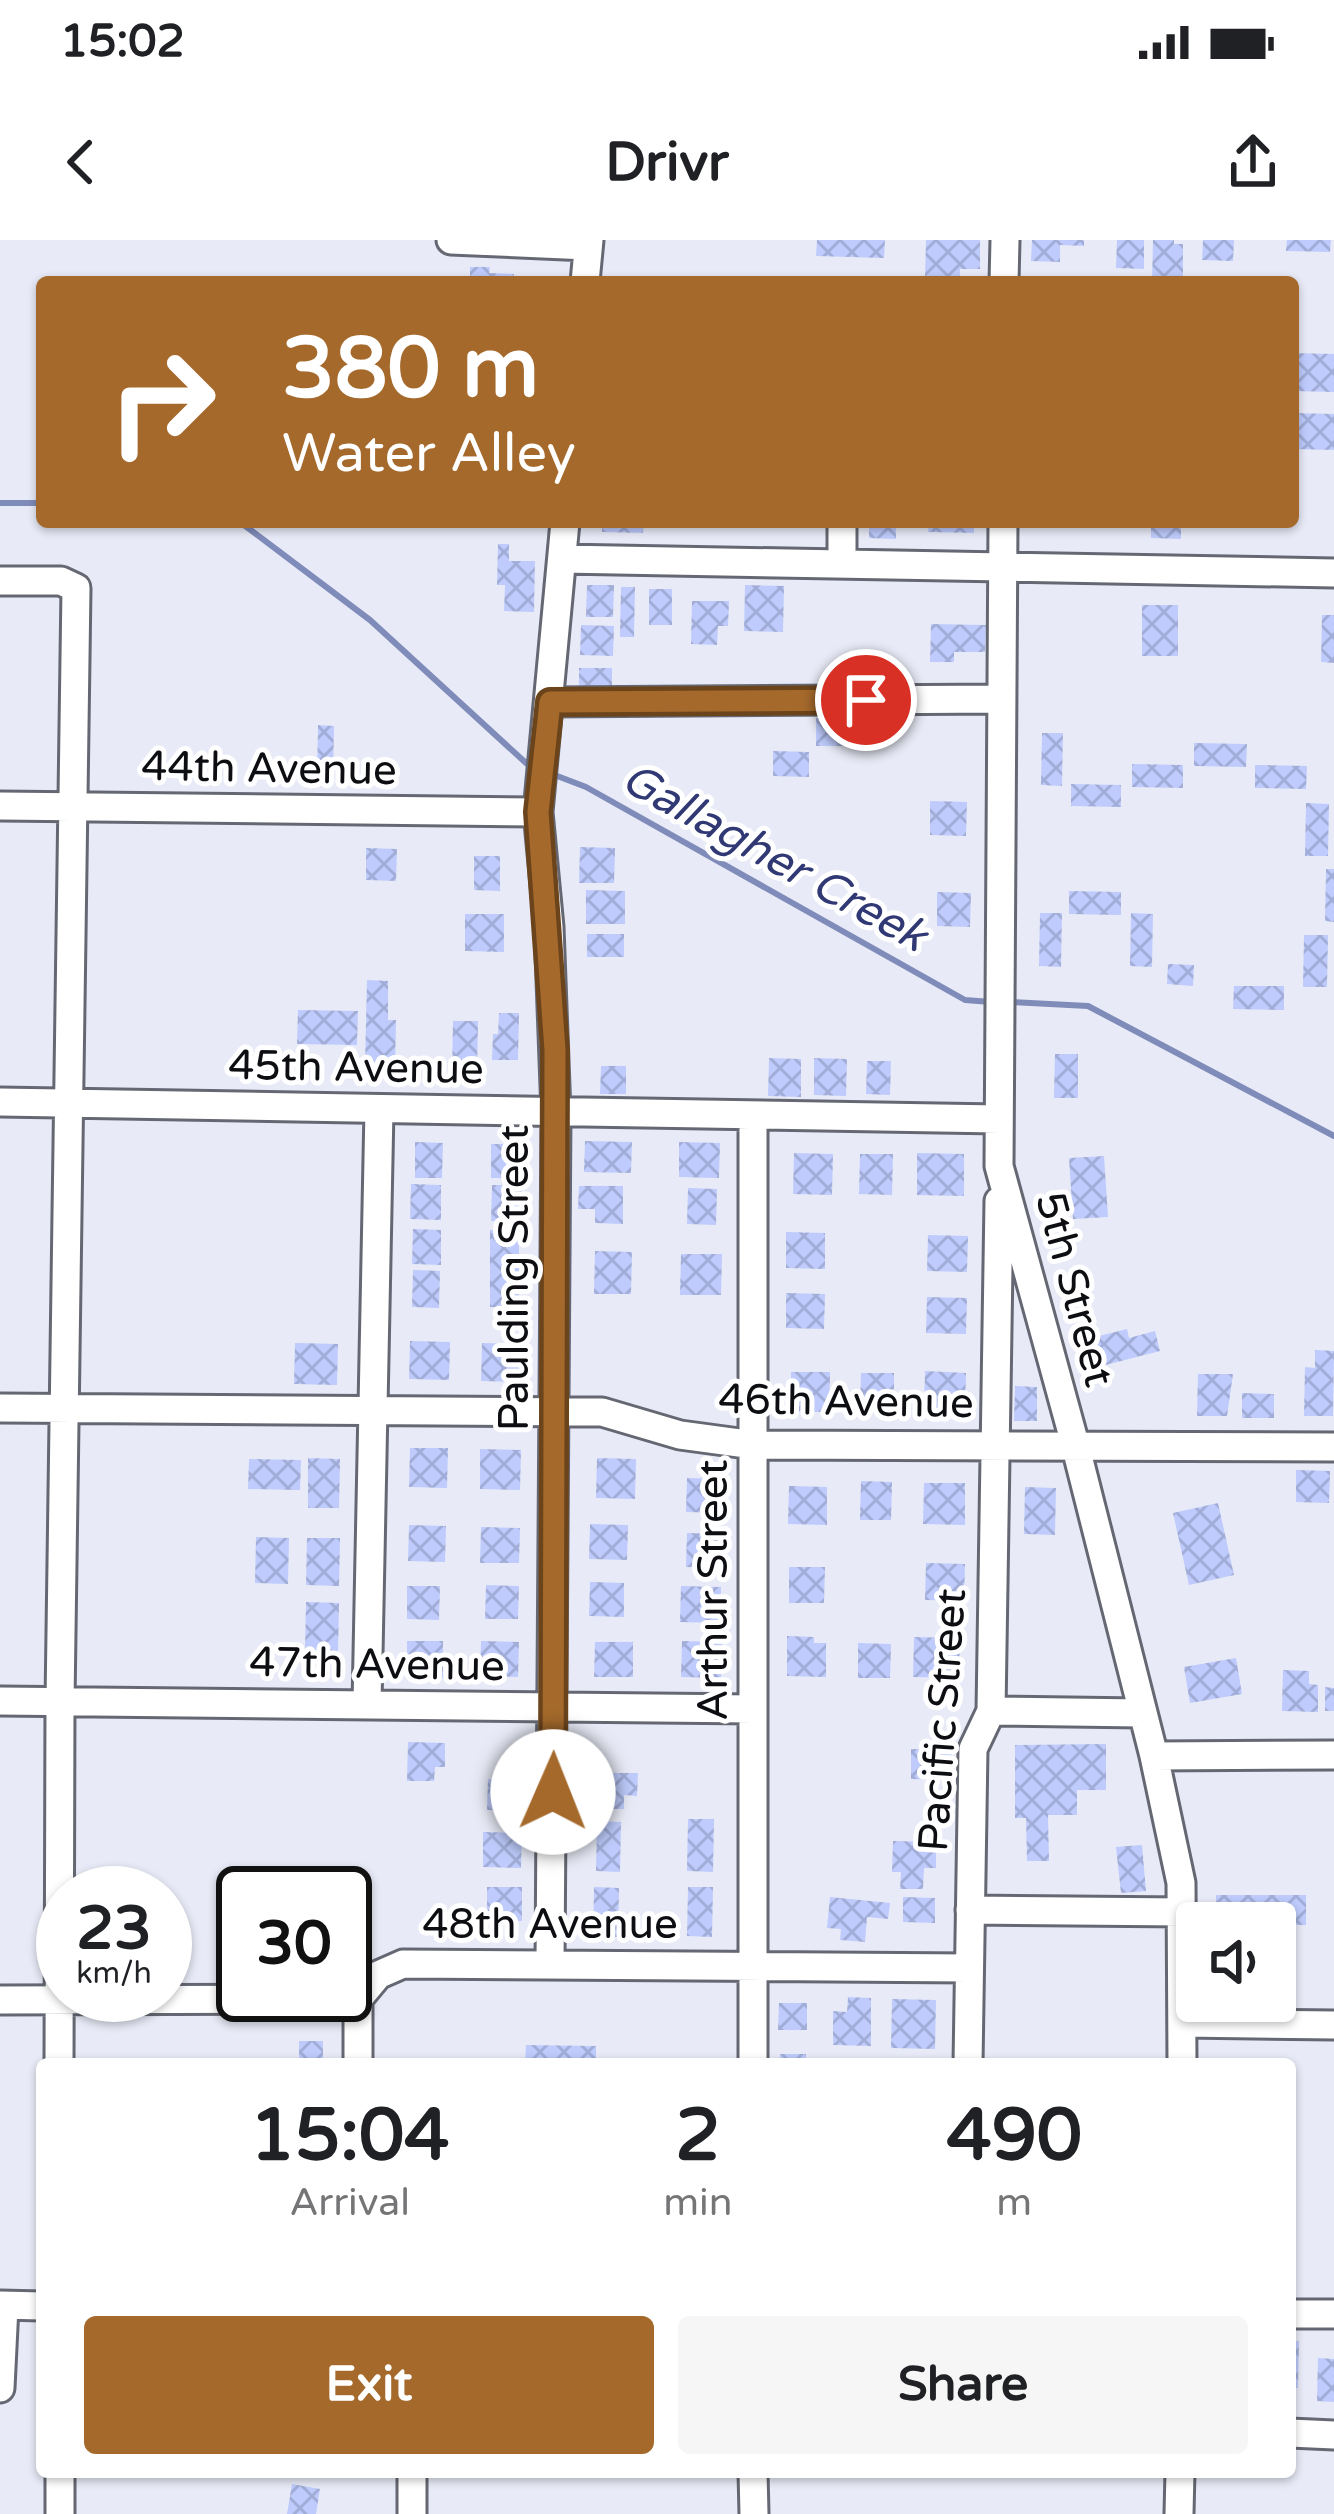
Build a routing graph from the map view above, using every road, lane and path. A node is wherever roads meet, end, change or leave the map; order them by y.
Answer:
1 (1005, 240) edge
2 (460, 241) edge
3 (588, 243) edge
4 (585, 276) edge
5 (1004, 276) edge
6 (565, 528) edge
7 (842, 528) edge
8 (1003, 528) edge
9 (562, 559) junction
10 (842, 563) junction
11 (1003, 565) junction
12 (1334, 573) edge
13 (0, 581) edge
14 (1001, 699) junction
15 (550, 702) junction
16 (538, 801) junction
17 (0, 806) edge
18 (74, 807) junction
19 (0, 1102) edge
20 (70, 1102) junction
21 (379, 1109) junction
22 (556, 1113) junction
23 (753, 1117) junction
24 (998, 1119) junction
25 (999, 1166) junction
26 (0, 1408) edge
27 (65, 1408) junction
28 (373, 1410) junction
29 (555, 1411) junction
30 (1075, 1444) junction
31 (754, 1445) junction
32 (997, 1445) junction
33 (1334, 1447) edge
34 (0, 1701) edge
35 (60, 1702) junction
36 (367, 1705) junction
37 (554, 1706) junction
38 (752, 1708) junction
39 (991, 1712) junction
40 (1141, 1713) junction
41 (1334, 1755) edge
42 (1154, 1756) junction
43 (59, 1866) edge
44 (1182, 1902) edge
45 (970, 1910) junction
46 (1176, 1912) edge
47 (550, 1964) junction
48 (754, 1965) junction
49 (969, 1968) junction
50 (372, 1982) edge
51 (0, 2000) edge
52 (36, 2001) edge
53 (58, 2022) edge
54 (358, 2022) edge
55 (1183, 2023) joint
56 (1334, 2025) edge
57 (59, 2058) edge
58 (358, 2058) edge
59 (753, 2058) edge
60 (968, 2058) edge
61 (1182, 2058) edge
62 (2, 2306) edge
63 (36, 2306) edge
64 (1296, 2314) edge
65 (1334, 2314) edge
66 (0, 2383) edge
67 (1296, 2433) edge
68 (1334, 2435) edge
69 (61, 2478) edge
70 (412, 2478) edge
71 (753, 2478) edge
72 (1180, 2478) edge
73 (60, 2514) edge
74 (412, 2514) edge
75 (754, 2514) edge
76 (1180, 2514) edge

1 - 5 street
2 - 3 street
3 - 4 street
6 - 9 street, Paulding Street
7 - 10 street
8 - 11 street, 5th Street
9 - 10 street
9 - 15 street, Paulding Street
10 - 11 street
11 - 12 street
11 - 14 street, 5th Street
13 - 18 street
14 - 15 street
14 - 24 street, 5th Street
15 - 16 street, Paulding Street
16 - 18 street, 44th Avenue
16 - 22 street, Paulding Street
17 - 18 street, 44th Avenue
18 - 20 street
19 - 20 street, 45th Avenue
20 - 21 street, 45th Avenue
20 - 27 street
21 - 22 street, 45th Avenue
21 - 28 street
22 - 23 street, 45th Avenue
22 - 29 street, Paulding Street
23 - 24 street, 45th Avenue
23 - 31 street, Arthur Street
24 - 25 street, 5th Street
25 - 30 street, 5th Street
25 - 32 street, Pacific Street
26 - 27 street, 46th Avenue
27 - 28 street, 46th Avenue
27 - 35 street
28 - 29 street, 46th Avenue
28 - 36 street
29 - 31 street, 46th Avenue
29 - 37 street, Paulding Street
30 - 32 street, 46th Avenue
30 - 33 street, 46th Avenue
30 - 40 street, 5th Street
31 - 32 street, 46th Avenue
31 - 38 street, Arthur Street
32 - 39 street, Pacific Street
34 - 35 street, 47th Avenue
35 - 36 street, 47th Avenue
35 - 43 street
36 - 37 street, 47th Avenue
37 - 38 street, 47th Avenue
37 - 47 street, Paulding Street
38 - 48 street, Arthur Street
39 - 40 street
39 - 45 street, Pacific Street
40 - 42 street, 5th Street
41 - 42 street
42 - 44 street, 5th Street
45 - 46 street
45 - 49 street, Pacific Street
47 - 48 street, 48th Avenue
47 - 50 street, 48th Avenue
48 - 49 street, 48th Avenue
48 - 59 street, Arthur Street
49 - 60 street, Pacific Street
51 - 52 street
53 - 57 street
54 - 58 street
55 - 56 street
55 - 61 street, 5th Street
62 - 63 street
62 - 66 street
64 - 65 street
67 - 68 street
69 - 73 street
70 - 74 street
71 - 75 street
72 - 76 street

